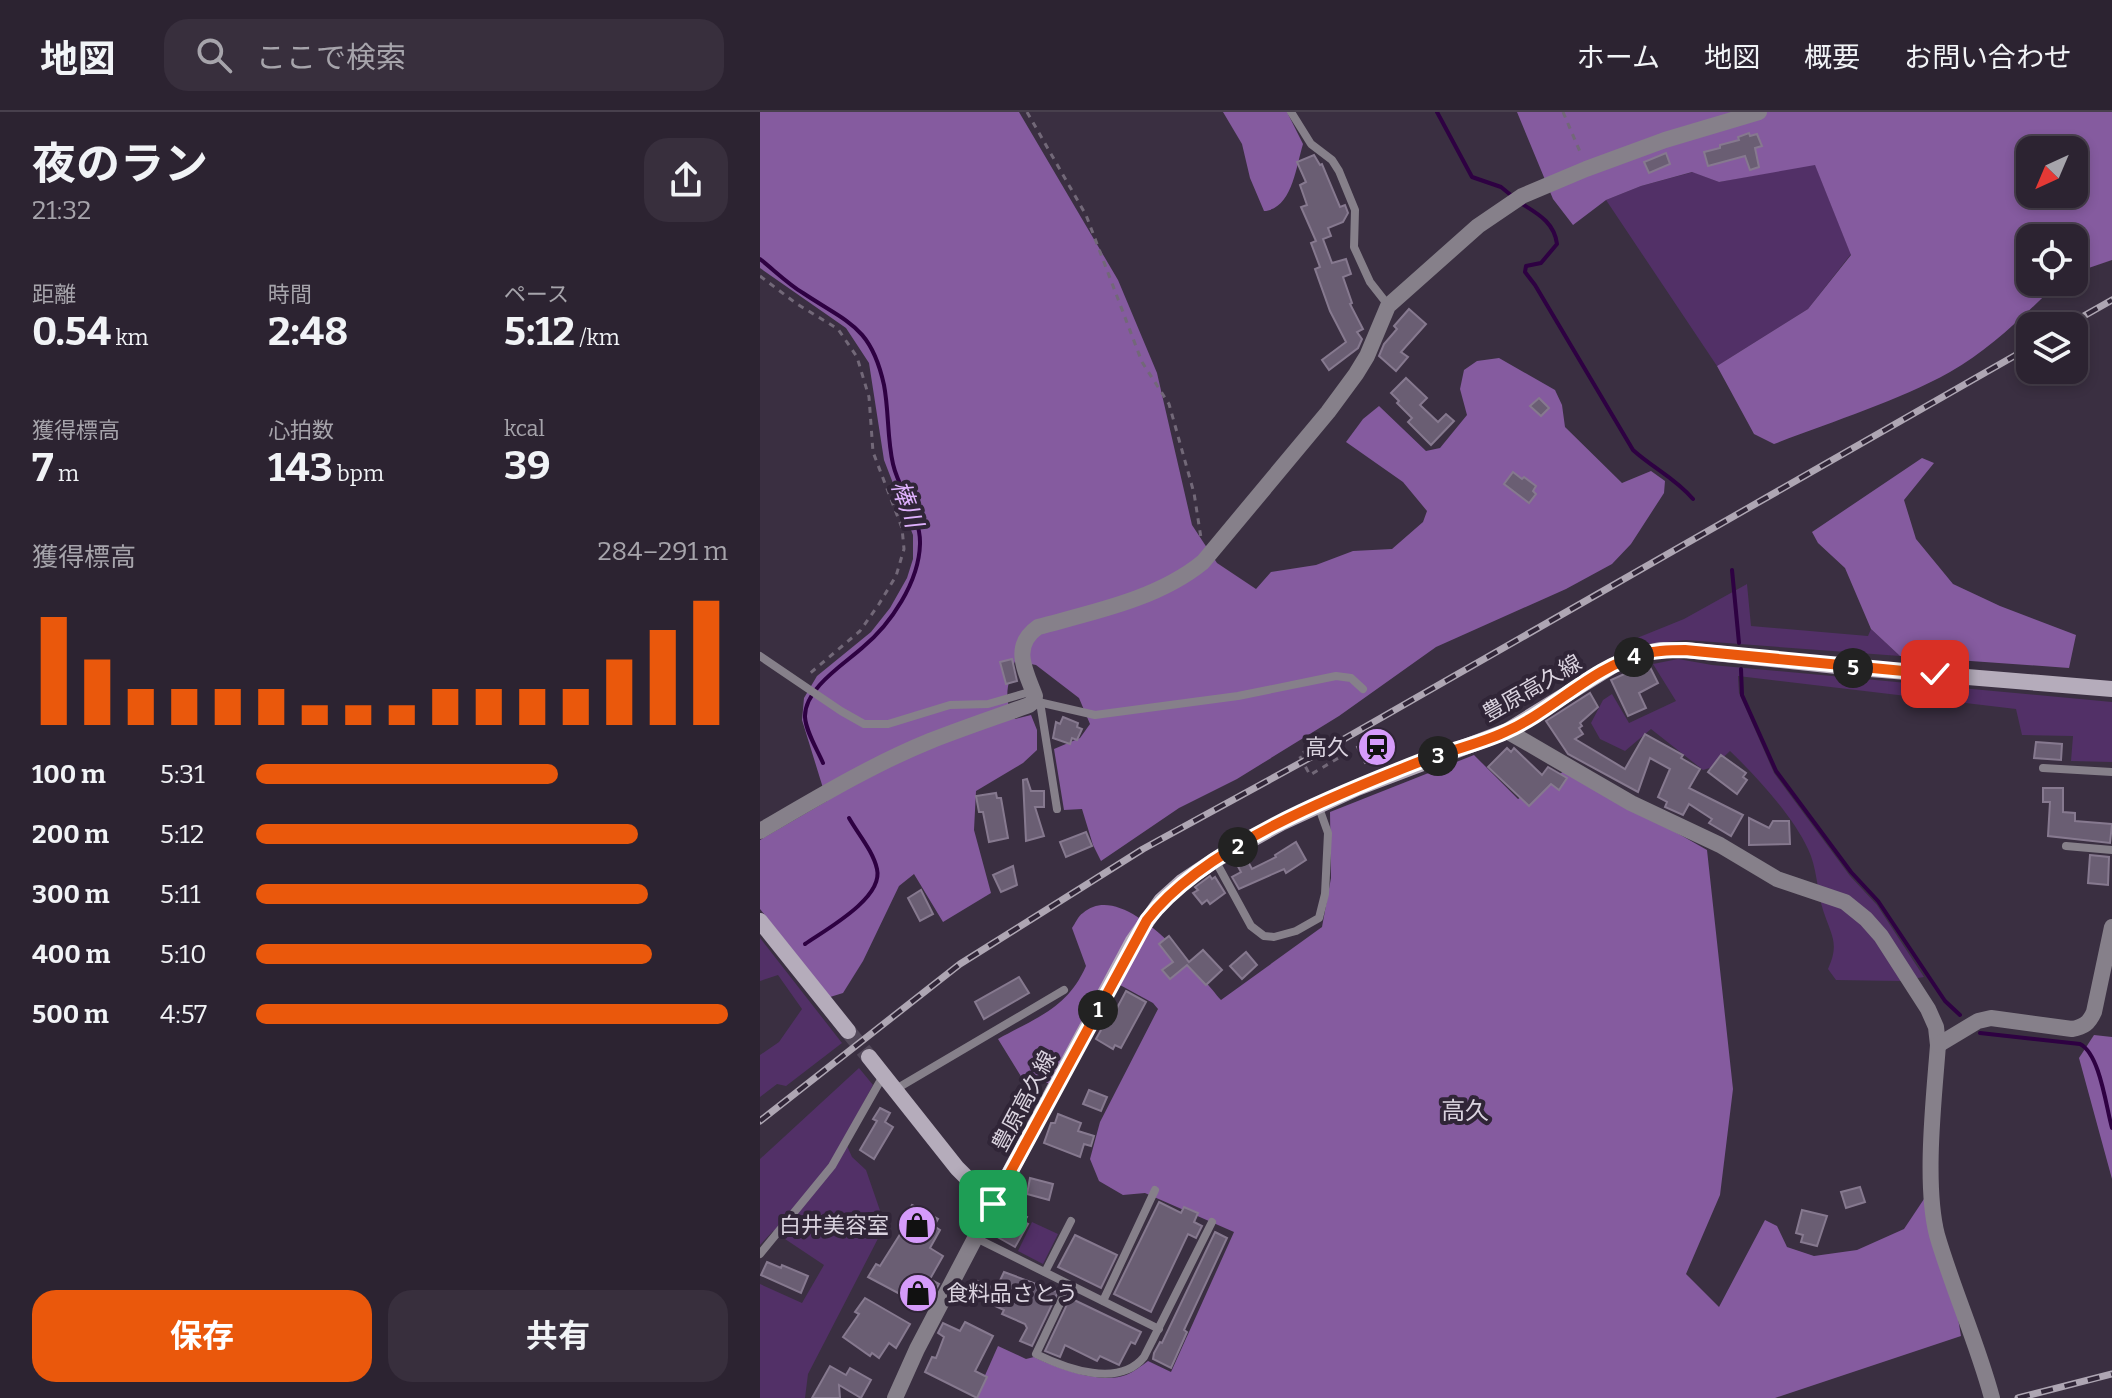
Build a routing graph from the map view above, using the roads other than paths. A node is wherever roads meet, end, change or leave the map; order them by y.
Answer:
1 (1291, 112) edge
2 (1759, 112) edge
3 (1388, 306) junction
4 (760, 656) edge
5 (1363, 689) dead end
6 (2112, 689) edge
7 (1036, 698) junction
8 (1507, 731) junction
9 (2043, 768) dead end
10 (2112, 772) edge
11 (1318, 805) junction
12 (1057, 809) dead end
13 (760, 831) edge
14 (2066, 846) dead end
15 (2112, 850) edge
16 (1215, 860) junction
17 (760, 921) edge
18 (2112, 927) edge
19 (1064, 990) dead end
20 (848, 1031) tunnel mouth
21 (1938, 1045) junction
22 (869, 1057) tunnel mouth
23 (883, 1076) junction
24 (895, 1090) junction
25 (1155, 1190) dead end
26 (993, 1204) junction
27 (1071, 1221) dead end
28 (1212, 1222) dead end
29 (975, 1237) junction
30 (760, 1254) edge
31 (1045, 1272) junction
32 (1064, 1295) dead end
33 (1103, 1301) junction
34 (1159, 1329) junction
35 (895, 1398) edge
36 (1992, 1398) edge

1 - 3 lane
2 - 3 street
3 - 7 street
4 - 7 lane
5 - 7 lane
6 - 8 main road, 豊原高久線
7 - 12 lane
7 - 13 street
8 - 11 main road, 豊原高久線
8 - 21 street
9 - 10 lane
11 - 16 main road, 豊原高久線
11 - 16 lane
14 - 15 lane
16 - 26 main road, 豊原高久線
17 - 20 main road
18 - 21 street
19 - 24 lane
21 - 36 street
22 - 23 main road
23 - 24 main road
23 - 30 lane
24 - 26 main road
25 - 33 lane
26 - 29 street
27 - 31 lane
28 - 34 lane
29 - 31 lane
29 - 35 street
31 - 33 lane
32 - 34 lane
33 - 34 lane

